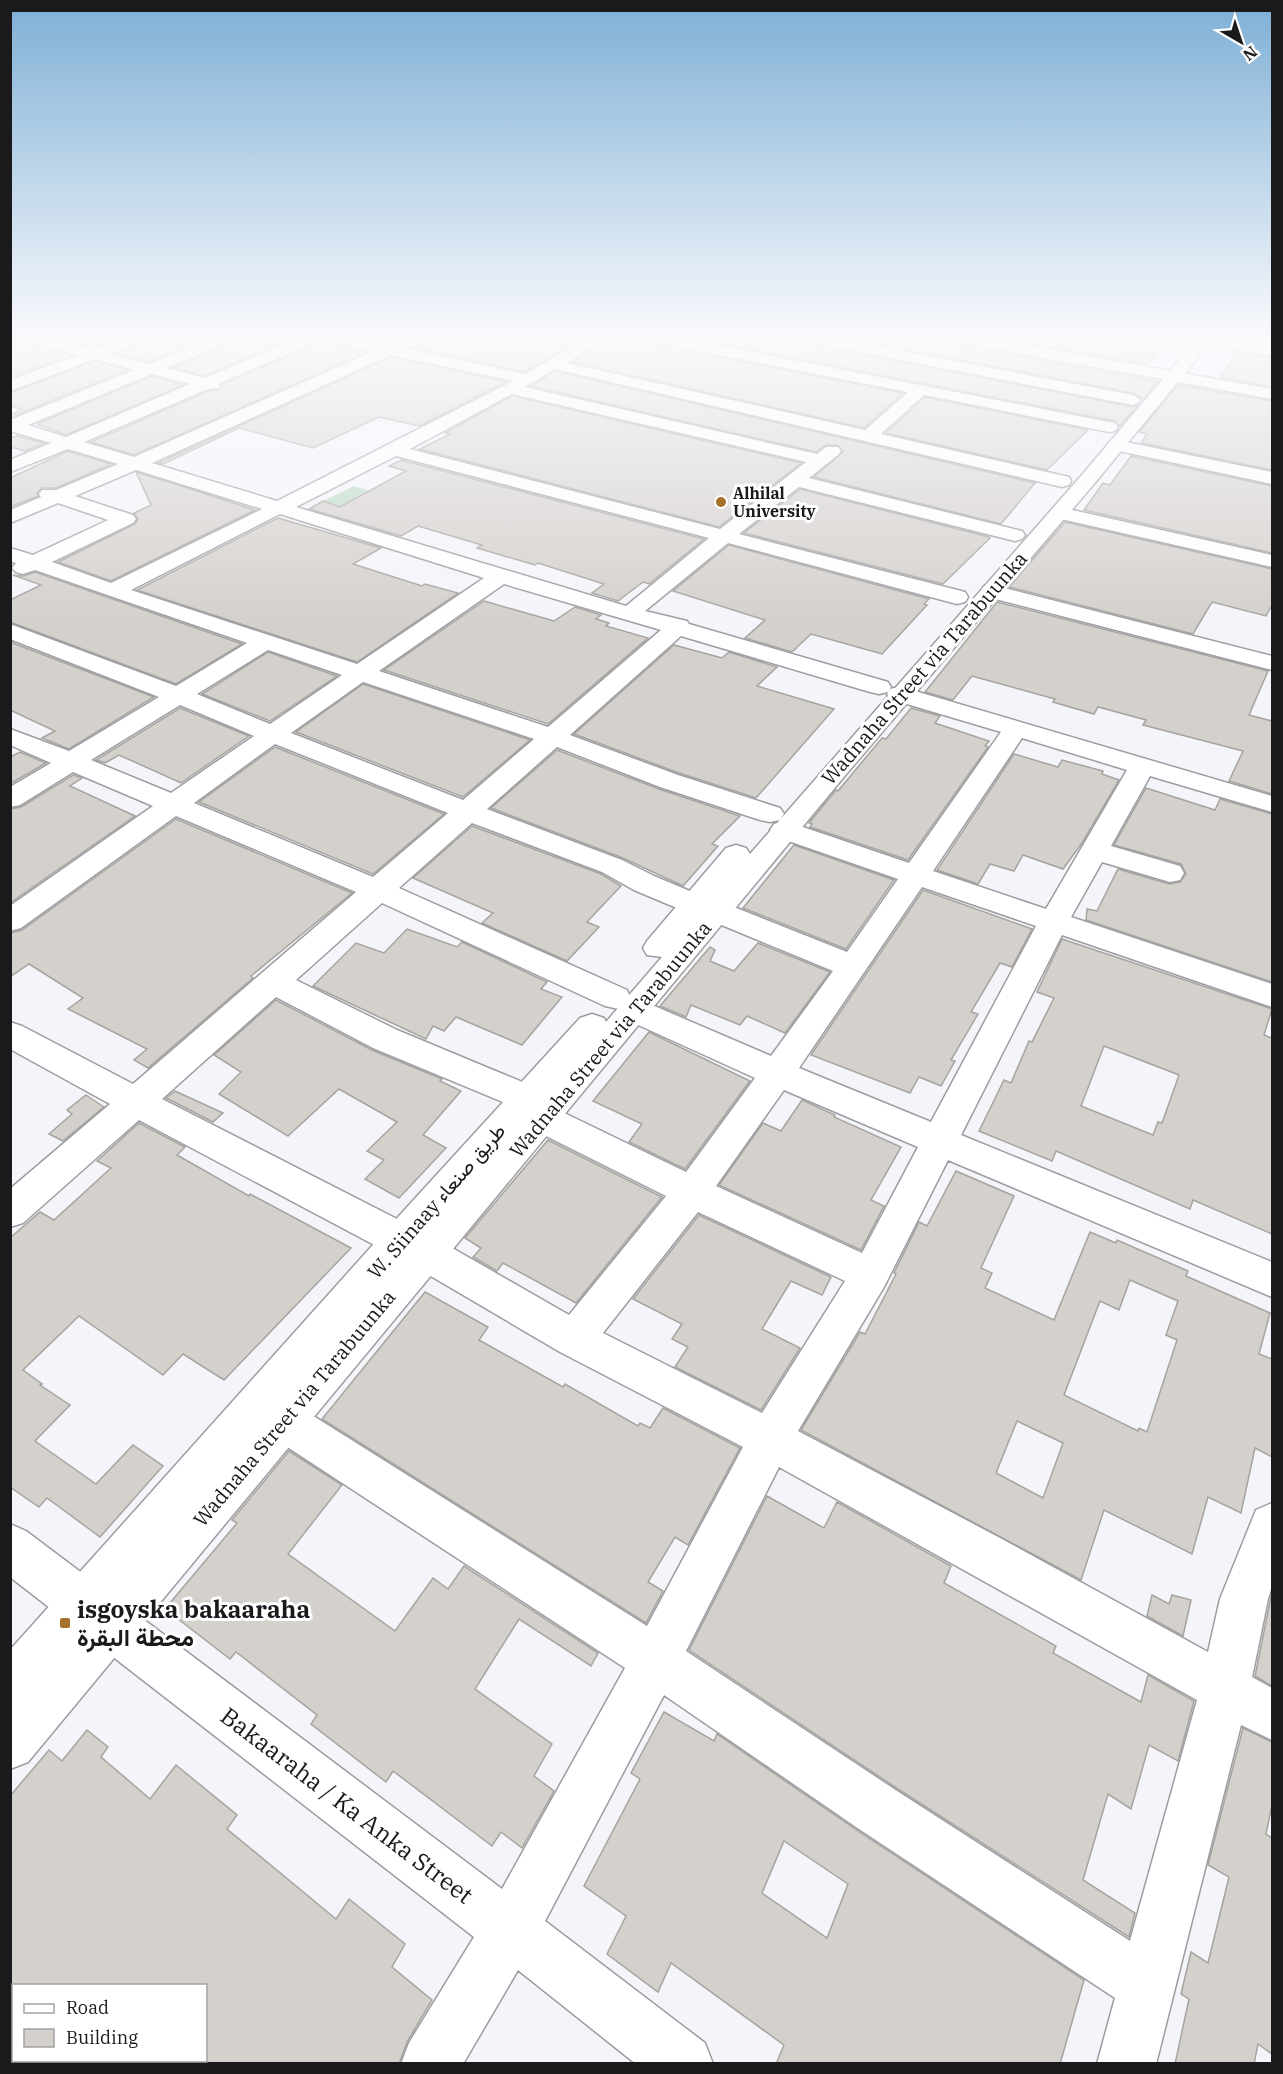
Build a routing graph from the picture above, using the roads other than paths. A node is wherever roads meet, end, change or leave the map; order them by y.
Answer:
1 (27, 431) edge
2 (98, 431) edge
3 (210, 431) edge
4 (431, 431) edge
5 (692, 431) edge
6 (850, 431) edge
7 (868, 431) edge
8 (1092, 431) edge
9 (1116, 431) edge
10 (1117, 431) edge
11 (864, 434) junction
12 (1113, 436) junction
13 (69, 443) junction
14 (394, 450) junction
15 (819, 460) junction
16 (134, 465) junction
17 (10, 467) edge
18 (1272, 478) edge
19 (795, 480) junction
20 (1062, 481) junction
21 (20, 484) edge
22 (60, 497) junction
23 (275, 508) junction
24 (1059, 513) junction
25 (10, 517) edge
26 (1015, 535) junction
27 (724, 536) junction
28 (10, 554) edge
29 (1272, 561) edge
30 (33, 562) junction
31 (10, 574) edge
32 (501, 576) junction
33 (112, 591) junction
34 (992, 591) junction
35 (957, 597) junction
36 (630, 613) junction
37 (679, 626) junction
38 (10, 631) edge
39 (265, 642) junction
40 (1272, 663) edge
41 (361, 673) junction
42 (889, 690) junction
43 (179, 696) junction
44 (1016, 728) junction
45 (271, 735) junction
46 (10, 736) edge
47 (553, 737) junction
48 (73, 760) junction
49 (1143, 767) junction
50 (10, 799) edge
51 (1272, 804) edge
52 (172, 805) junction
53 (469, 810) junction
54 (764, 829) junction
55 (1095, 850) junction
56 (1170, 873) dead end
57 (914, 875) junction
58 (378, 890) junction
59 (706, 908) junction
60 (10, 921) edge
61 (1054, 921) junction
62 (853, 967) junction
63 (273, 982) junction
64 (631, 988) junction
65 (1272, 996) edge
66 (10, 1034) edge
67 (777, 1073) junction
68 (136, 1102) junction
69 (535, 1108) junction
70 (939, 1141) junction
71 (692, 1192) junction
72 (10, 1212) edge
73 (414, 1246) junction
74 (870, 1275) junction
75 (1272, 1280) edge
76 (574, 1339) junction
77 (284, 1421) junction
78 (770, 1439) junction
79 (1272, 1526) edge
80 (10, 1547) edge
81 (97, 1616) junction
82 (656, 1660) junction
83 (10, 1688) edge
84 (1225, 1689) junction
85 (1272, 1715) edge
86 (10, 1744) edge
87 (511, 1928) junction
88 (1145, 1984) junction
89 (430, 2064) edge
90 (684, 2064) edge
91 (1126, 2064) edge

1 - 13 street
2 - 13 street
3 - 16 street
4 - 14 street
5 - 15 street
6 - 11 street
7 - 11 street
8 - 12 street
9 - 12 street
10 - 12 street, Wadnaha Street via Tarabuunka
11 - 15 street
11 - 20 street
12 - 18 street
12 - 20 street
12 - 24 street, Wadnaha Street via Tarabuunka
13 - 16 street
13 - 17 street
14 - 23 street
14 - 27 street
15 - 19 street
16 - 22 street
16 - 23 street
19 - 26 street
19 - 27 street
20 - 26 street
21 - 22 street
22 - 25 street
22 - 30 street
23 - 32 street
23 - 33 street
24 - 29 street
24 - 34 street, Wadnaha Street via Tarabuunka
26 - 35 street
27 - 35 street
27 - 36 street
28 - 30 street
30 - 31 street
30 - 33 street
32 - 36 street
32 - 41 street
33 - 39 street
34 - 40 street
34 - 42 street, Wadnaha Street via Tarabuunka
35 - 42 street
36 - 37 street
37 - 42 street
37 - 47 street
38 - 43 street
39 - 41 street
39 - 43 street
41 - 45 street
41 - 47 street
42 - 44 street
42 - 54 street, Wadnaha Street via Tarabuunka
43 - 45 street
43 - 48 street
44 - 49 street
44 - 57 street
45 - 52 street
45 - 53 street
46 - 48 street
47 - 53 street
47 - 54 street
48 - 50 street
48 - 52 street
49 - 51 street
49 - 55 street
52 - 58 street
52 - 60 street
53 - 58 street
53 - 59 street
54 - 57 street
54 - 59 street, Wadnaha Street via Tarabuunka
55 - 56 street
55 - 61 street
57 - 61 street
57 - 62 street
58 - 63 street
58 - 64 street
59 - 62 street
59 - 64 street, Wadnaha Street via Tarabuunka
59 - 64 street, W. Siinaay طريق صنعاء
61 - 65 street
61 - 70 street
62 - 67 street
63 - 68 street
63 - 69 street
64 - 67 street
64 - 69 street, W. Siinaay طريق صنعاء
66 - 68 street
67 - 70 street
67 - 71 street
68 - 72 street
68 - 73 street
69 - 71 street
69 - 73 street, W. Siinaay طريق صنعاء
70 - 74 street
70 - 75 street
71 - 74 street
71 - 76 street
73 - 76 street
73 - 77 street, Wadnaha Street via Tarabuunka
73 - 81 street, W. Siinaay طريق صنعاء
74 - 78 street
76 - 78 street
77 - 81 street, Wadnaha Street via Tarabuunka
77 - 82 street
78 - 82 street
78 - 84 street
79 - 84 street
80 - 81 street, Bakaaraha / Ka Anka Street
81 - 83 street, W. Siinaay طريق صنعاء
81 - 86 street, Wadnaha Street via Tarabuunka
81 - 87 street, Bakaaraha / Ka Anka Street
82 - 87 street
82 - 88 street
84 - 85 street
84 - 88 street
87 - 89 street
87 - 90 street, Bakaaraha / Ka Anka Street
88 - 91 street

